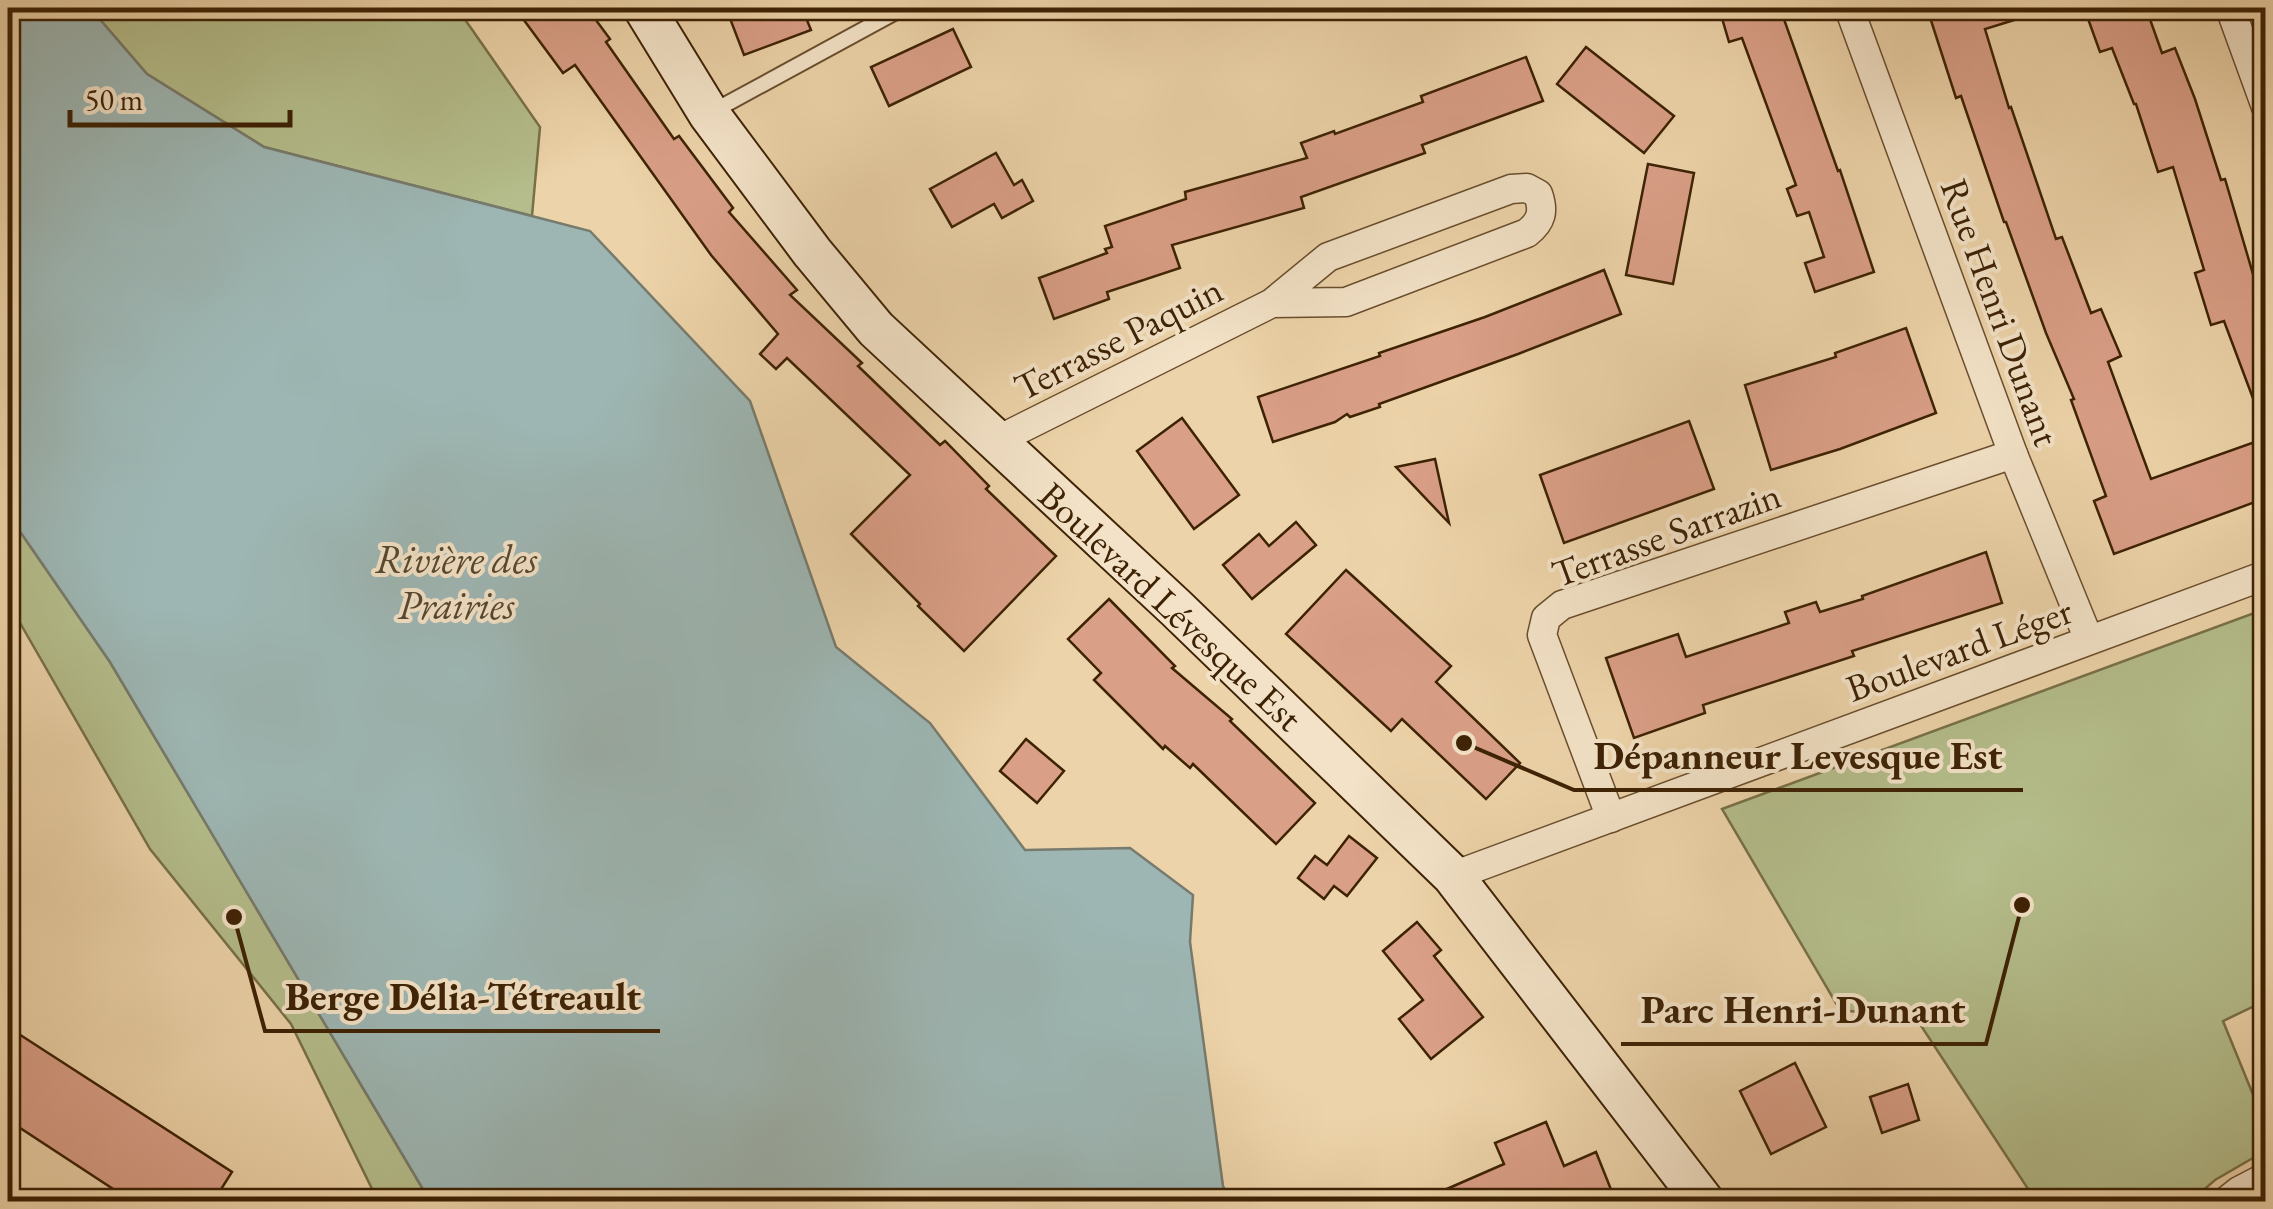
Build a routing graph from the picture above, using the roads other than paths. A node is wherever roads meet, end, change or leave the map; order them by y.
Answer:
1 (644, 8) edge
2 (903, 8) edge
3 (1850, 8) edge
4 (2230, 8) edge
5 (2266, 107) edge
6 (709, 114) junction
7 (1272, 303) junction
8 (996, 441) junction
9 (2013, 454) junction
10 (2266, 575) edge
11 (2089, 640) junction
12 (1611, 818) junction
13 (1453, 876) junction
14 (2266, 1177) edge
15 (1704, 1202) edge
16 (2225, 1202) edge

1 - 6 street, Boulevard Lévesque Est
2 - 6 lane
3 - 9 street, Rue Henri Dunant
4 - 5 street
6 - 8 street, Boulevard Lévesque Est
7 - 7 street, Terrasse Paquin
7 - 8 street, Terrasse Paquin
8 - 13 street, Boulevard Lévesque Est
9 - 11 street, Rue Henri Dunant
9 - 12 street, Terrasse Sarrazin
10 - 11 street, Boulevard Léger
11 - 12 street, Boulevard Léger
12 - 13 street, Boulevard Léger
13 - 15 street, Boulevard Lévesque Est
14 - 16 street

